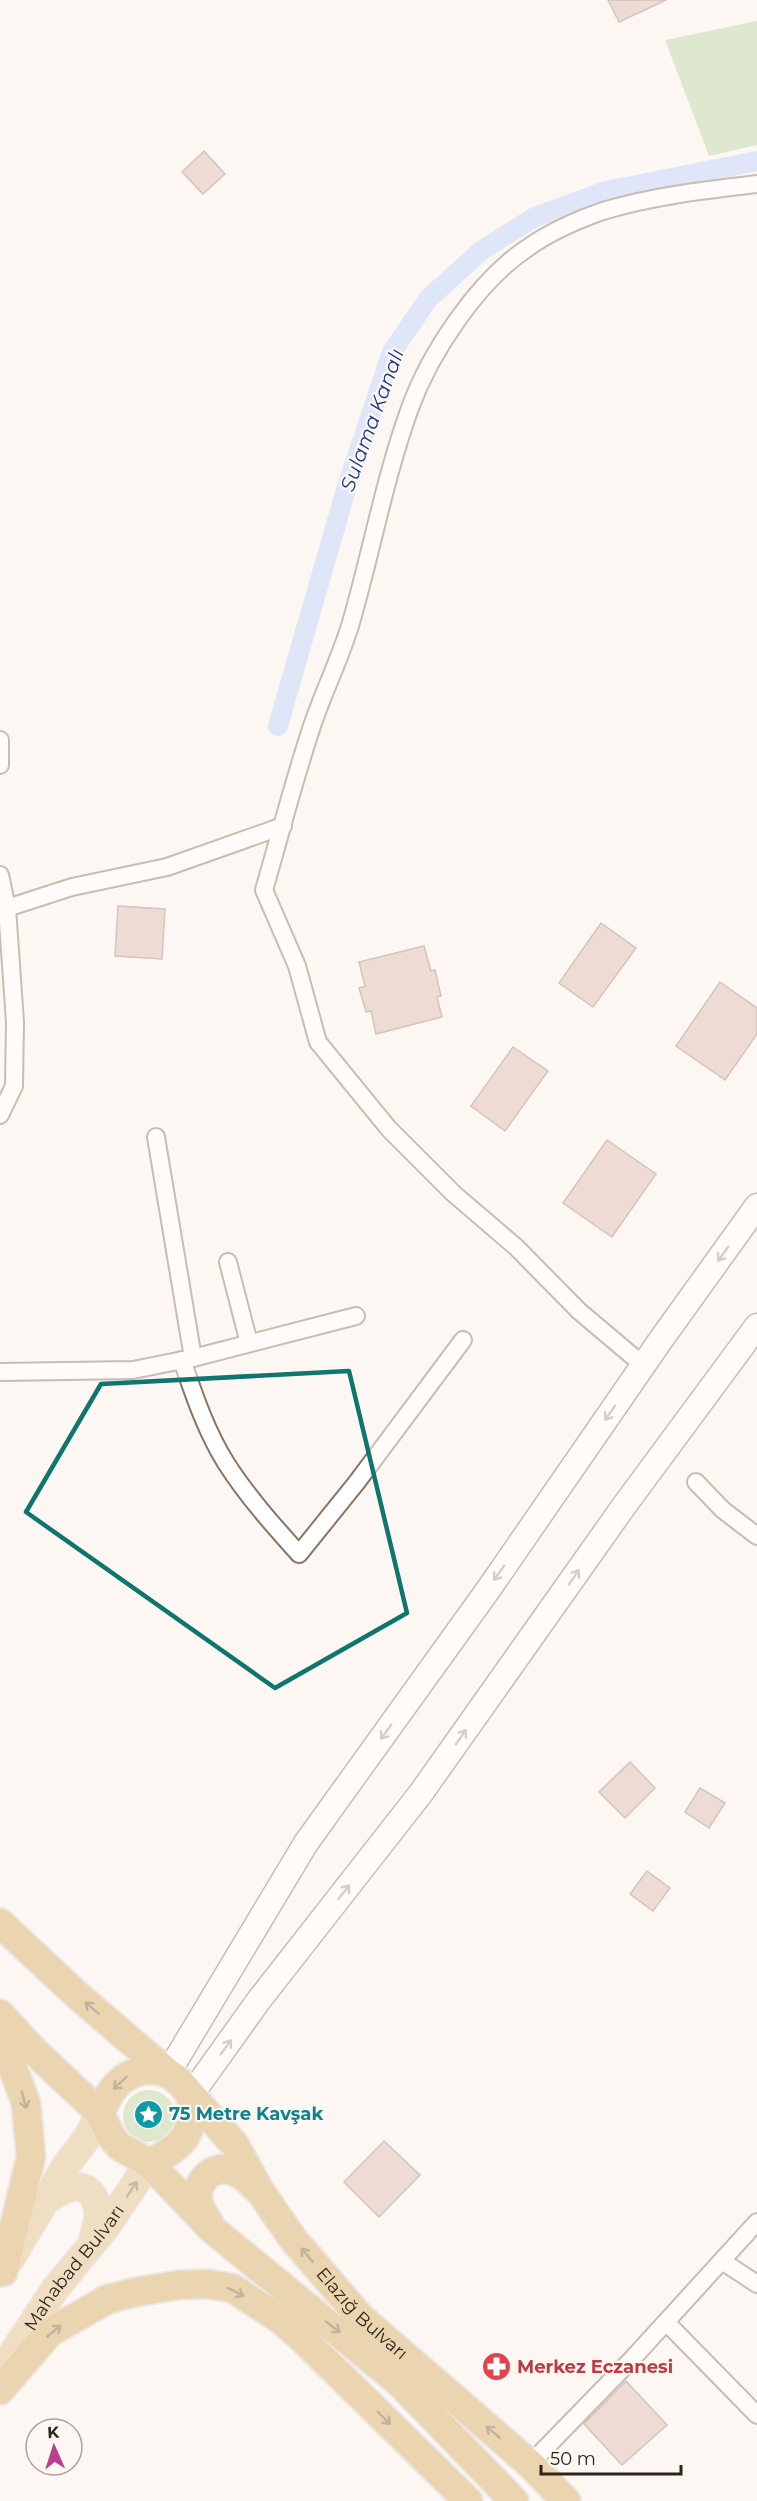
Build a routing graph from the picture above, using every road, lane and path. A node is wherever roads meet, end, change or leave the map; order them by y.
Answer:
1 (757, 184) edge
2 (0, 740) edge
3 (0, 765) edge
4 (283, 826) junction
5 (0, 875) edge
6 (7, 908) junction
7 (7, 982) edge
8 (0, 1115) edge
9 (156, 1137) dead end
10 (757, 1208) edge
11 (228, 1262) dead end
12 (356, 1316) dead end
13 (757, 1326) edge
14 (463, 1340) dead end
15 (249, 1343) junction
16 (187, 1359) junction
17 (643, 1365) junction
18 (0, 1372) edge
19 (696, 1482) dead end
20 (757, 1536) edge
21 (0, 1923) edge
22 (0, 2014) edge
23 (0, 2047) edge
24 (168, 2073) junction
25 (192, 2095) junction
26 (99, 2113) junction
27 (149, 2163) junction
28 (260, 2191) junction
29 (45, 2200) junction
30 (757, 2222) edge
31 (212, 2229) junction
32 (92, 2244) junction
33 (722, 2261) junction
34 (1, 2275) edge
35 (757, 2284) edge
36 (666, 2322) junction
37 (0, 2373) edge
38 (0, 2390) edge
39 (757, 2415) edge
40 (530, 2464) junction
41 (468, 2501) edge
42 (514, 2501) edge
43 (566, 2501) edge

1 - 4 street
2 - 3 street
4 - 6 street
4 - 17 street
5 - 6 street
6 - 7 street
7 - 8 street
9 - 16 street
10 -> 17 main road
11 - 15 street
12 - 15 street
25 -> 13 main road
14 - 16 street
15 - 16 street
16 - 18 street
17 -> 24 main road
19 - 20 street
24 -> 21 highway
22 - 26 highway
23 -> 34 highway
24 - 25 highway
24 -> 26 highway
25 - 27 highway
25 - 28 highway, Elazığ Bulvarı
26 - 27 highway
26 - 29 main road
27 - 31 highway, Elazığ Bulvarı
32 -> 27 main road, Mahabad Bulvarı
28 - 31 highway
40 -> 28 highway, Elazığ Bulvarı
29 - 32 main road
29 - 34 main road
30 - 33 street
31 -> 42 highway, Elazığ Bulvarı
32 - 37 main road, Mahabad Bulvarı
33 - 35 street
33 - 36 street
36 - 39 street
36 - 40 street
38 -> 41 highway
40 - 43 highway, Elazığ Bulvarı

